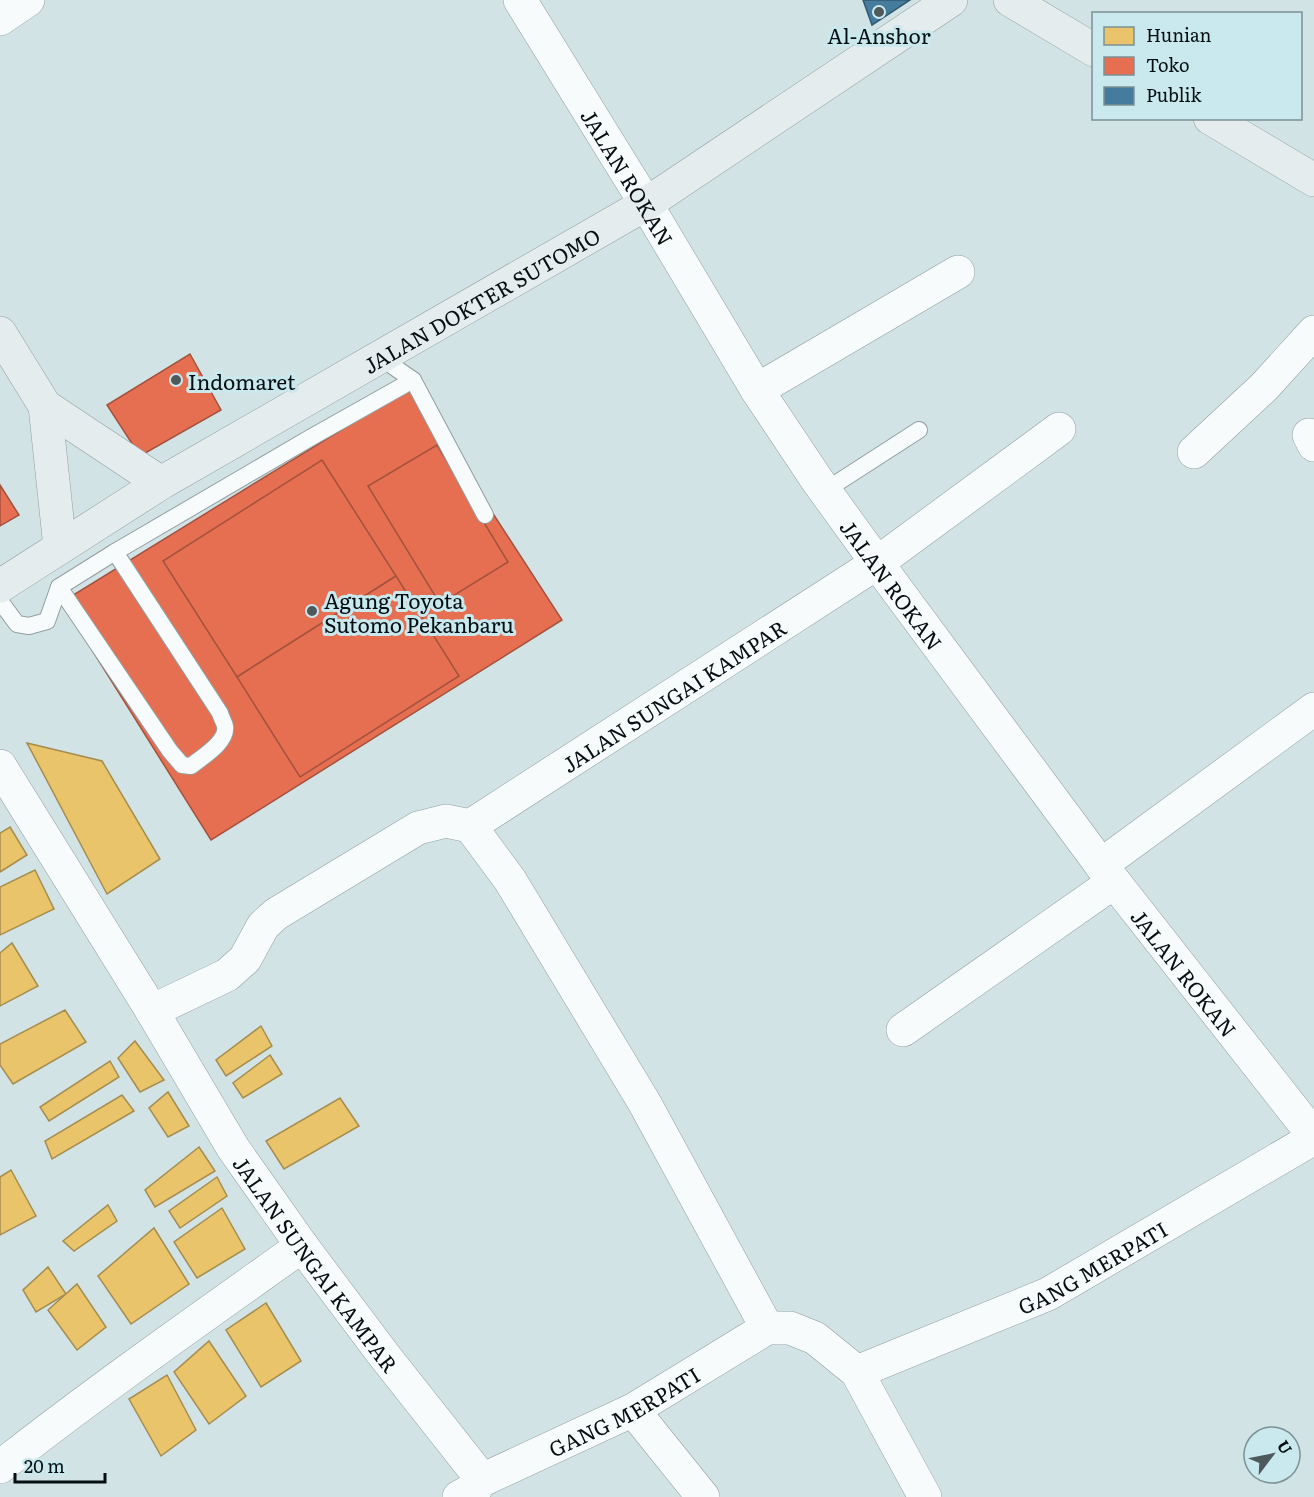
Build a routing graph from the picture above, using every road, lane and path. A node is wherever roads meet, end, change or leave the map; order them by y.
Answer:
1 (28, 0) edge
2 (520, 0) edge
3 (951, 0) edge
4 (1010, 0) edge
5 (0, 19) edge
6 (1092, 49) edge
7 (1213, 120) edge
8 (1314, 180) edge
9 (646, 204) junction
10 (958, 272) dead end
11 (1314, 332) edge
12 (0, 333) edge
13 (381, 358) junction
14 (413, 380) junction
15 (757, 390) junction
16 (45, 406) junction
17 (1059, 429) dead end
18 (919, 430) dead end
19 (1194, 452) dead end
20 (161, 483) junction
21 (826, 490) junction
22 (485, 514) dead end
23 (60, 547) junction
24 (115, 552) junction
25 (877, 563) junction
26 (0, 586) edge
27 (59, 586) junction
28 (0, 602) edge
29 (1314, 709) edge
30 (0, 766) edge
31 (470, 826) junction
32 (1107, 873) junction
33 (152, 1011) junction
34 (903, 1030) dead end
35 (1314, 1137) edge
36 (302, 1246) junction
37 (767, 1328) junction
38 (857, 1372) junction
39 (633, 1410) junction
40 (0, 1467) edge
41 (470, 1489) edge
42 (703, 1497) edge
43 (925, 1497) edge

1 - 5 street
2 - 9 street, JALAN ROKAN
3 - 9 main road, JALAN DOKTER SUTOMO
4 - 6 main road
7 - 8 main road
9 - 13 main road, JALAN DOKTER SUTOMO
9 - 15 street, JALAN ROKAN
10 - 15 street
11 - 19 street
12 - 16 main road
13 - 14 lane
13 - 20 main road, JALAN DOKTER SUTOMO
14 - 22 lane
14 - 24 lane
15 - 21 street, JALAN ROKAN
16 - 20 main road
16 - 23 main road
17 - 25 street, JALAN SUNGAI KAMPAR
18 - 21 lane
20 - 23 main road, JALAN DOKTER SUTOMO
21 - 25 street, JALAN ROKAN
23 - 26 main road, JALAN DOKTER SUTOMO
24 - 27 lane
24 - 27 lane
25 - 31 street, JALAN SUNGAI KAMPAR
25 - 32 street, JALAN ROKAN
27 - 28 lane
29 - 32 street
30 - 33 street, JALAN SUNGAI KAMPAR
31 - 33 street
31 - 37 street
32 - 34 street
32 - 35 street, JALAN ROKAN
33 - 36 street, JALAN SUNGAI KAMPAR
35 - 38 street, GANG MERPATI
36 - 40 street
36 - 41 street, JALAN SUNGAI KAMPAR
37 - 38 street
37 - 39 street, GANG MERPATI
38 - 43 street
39 - 41 street, GANG MERPATI
39 - 42 street

